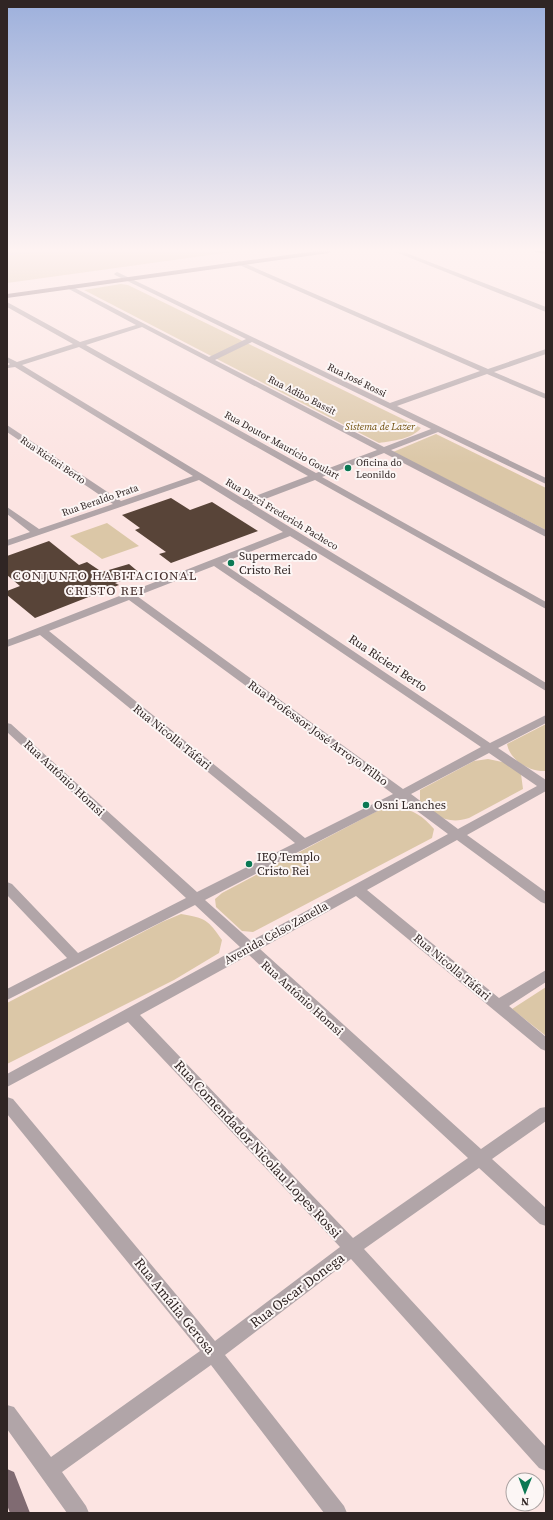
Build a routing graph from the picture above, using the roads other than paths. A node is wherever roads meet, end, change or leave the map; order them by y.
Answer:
1 (39, 322) edge
2 (136, 322) edge
3 (217, 322) edge
4 (374, 322) edge
5 (142, 325) junction
6 (252, 339) junction
7 (79, 344) junction
8 (546, 351) edge
9 (7, 359) edge
10 (208, 360) junction
11 (12, 366) edge
12 (488, 372) junction
13 (546, 397) edge
14 (388, 406) junction
15 (7, 428) edge
16 (439, 429) junction
17 (386, 451) junction
18 (200, 477) junction
19 (316, 477) junction
20 (546, 481) edge
21 (120, 504) junction
22 (244, 504) junction
23 (7, 510) edge
24 (291, 532) junction
25 (38, 533) junction
26 (546, 534) edge
27 (7, 543) edge
28 (215, 562) junction
29 (130, 596) junction
30 (546, 606) edge
31 (41, 630) junction
32 (7, 644) edge
33 (546, 688) edge
34 (546, 718) edge
35 (7, 726) edge
36 (490, 749) junction
37 (546, 786) edge
38 (402, 794) junction
39 (457, 834) junction
40 (304, 844) junction
41 (7, 887) edge
42 (357, 889) junction
43 (546, 899) edge
44 (196, 900) junction
45 (248, 948) junction
46 (76, 959) junction
47 (546, 975) edge
48 (7, 995) edge
49 (499, 1006) junction
50 (131, 1015) junction
51 (546, 1045) edge
52 (7, 1081) edge
53 (7, 1103) edge
54 (546, 1113) edge
55 (481, 1160) junction
56 (546, 1219) edge
57 (352, 1248) junction
58 (213, 1353) junction
59 (7, 1414) edge
60 (546, 1461) edge
61 (49, 1470) junction
62 (7, 1479) edge
63 (20, 1513) edge
64 (79, 1513) edge
65 (337, 1513) edge

1 - 7 street, Rua Doutor Maurício Goulart
2 - 5 street, Rua Adibo Bassit
3 - 6 street, Rua José Rossi
4 - 12 street
5 - 7 street
5 - 10 street, Rua Adibo Bassit
6 - 10 street
6 - 14 street, Rua José Rossi
7 - 11 street
7 - 19 street, Rua Doutor Maurício Goulart
8 - 12 street
9 - 11 street, Rua Darci Frederich Pacheco
10 - 17 street, Rua Adibo Bassit
11 - 18 street, Rua Darci Frederich Pacheco
12 - 13 street
12 - 14 street
14 - 16 street, Rua José Rossi
15 - 21 street, Rua Ricieri Berto
16 - 17 street
16 - 20 street, Rua José Rossi
17 - 19 street
17 - 26 street, Rua Adibo Bassit
18 - 21 street, Rua Beraldo Prata
18 - 22 street, Rua Darci Frederich Pacheco
19 - 22 street
19 - 30 street, Rua Doutor Maurício Goulart
21 - 25 street, Rua Beraldo Prata
22 - 24 street, Rua Darci Frederich Pacheco
23 - 25 street
24 - 28 street
24 - 33 street, Rua Darci Frederich Pacheco
25 - 27 street, Rua Beraldo Prata
28 - 29 street
28 - 36 street, Rua Ricieri Berto
29 - 31 street
29 - 38 street, Rua Professor José Arroyo Filho
31 - 32 street
31 - 40 street, Rua Nicolla Táfari
34 - 36 street
35 - 44 street, Rua Antônio Homsi
36 - 37 street, Rua Ricieri Berto
36 - 38 street
37 - 39 street, Avenida Celso Zanella
38 - 39 street, Rua Professor José Arroyo Filho
38 - 40 street
39 - 42 street, Avenida Celso Zanella
39 - 43 street, Rua Professor José Arroyo Filho
40 - 44 street
41 - 46 street
42 - 45 street, Avenida Celso Zanella
42 - 49 street, Rua Nicolla Táfari
44 - 45 street, Rua Antônio Homsi
44 - 46 street
45 - 50 street, Avenida Celso Zanella
45 - 55 street, Rua Antônio Homsi
46 - 48 street
47 - 49 street
49 - 51 street, Rua Nicolla Táfari
50 - 52 street, Avenida Celso Zanella
50 - 57 street, Rua Comendador Nicolau Lopes Rossi
53 - 58 street, Rua Amália Gerosa
54 - 55 street, Rua Oscar Donega
55 - 56 street, Rua Antônio Homsi
55 - 57 street, Rua Oscar Donega
57 - 58 street, Rua Oscar Donega
57 - 60 street, Rua Comendador Nicolau Lopes Rossi
58 - 61 street, Rua Oscar Donega
58 - 65 street, Rua Amália Gerosa
59 - 61 street
61 - 64 street
62 - 63 main road

